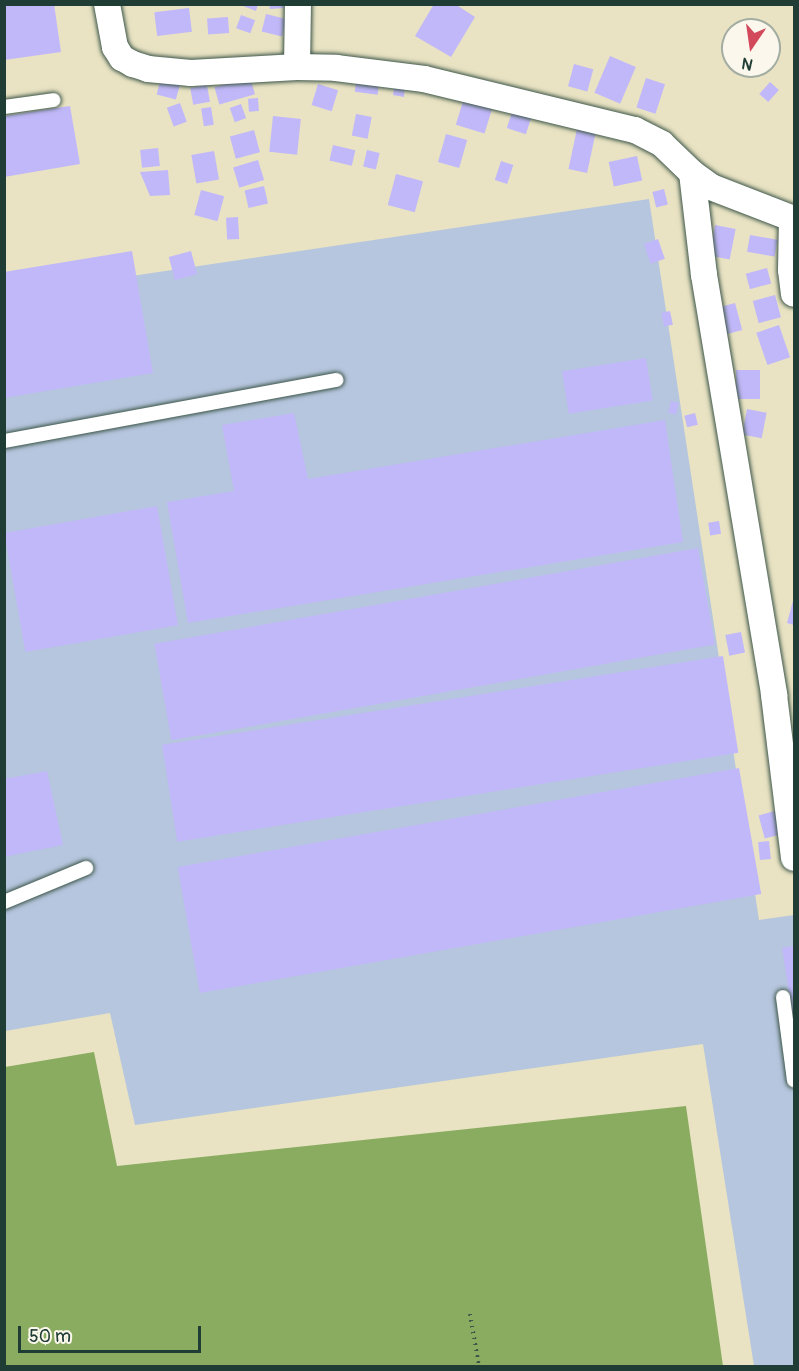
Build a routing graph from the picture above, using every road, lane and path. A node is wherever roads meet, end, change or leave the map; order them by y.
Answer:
1 (107, 4) edge
2 (298, 4) edge
3 (297, 67) junction
4 (54, 100) dead end
5 (4, 107) edge
6 (692, 173) junction
7 (793, 219) edge
8 (795, 294) edge
9 (336, 380) dead end
10 (4, 441) edge
11 (784, 694) edge
12 (795, 858) edge
13 (86, 868) dead end
14 (4, 902) edge
15 (783, 997) dead end
16 (795, 1080) edge
17 (470, 1314) dead end
18 (479, 1366) edge

1 - 3 street
2 - 3 street
3 - 6 street
4 - 5 lane
6 - 7 street
6 - 11 street
7 - 8 street
9 - 10 lane
11 - 12 street
13 - 14 lane
15 - 16 lane
17 - 18 path

